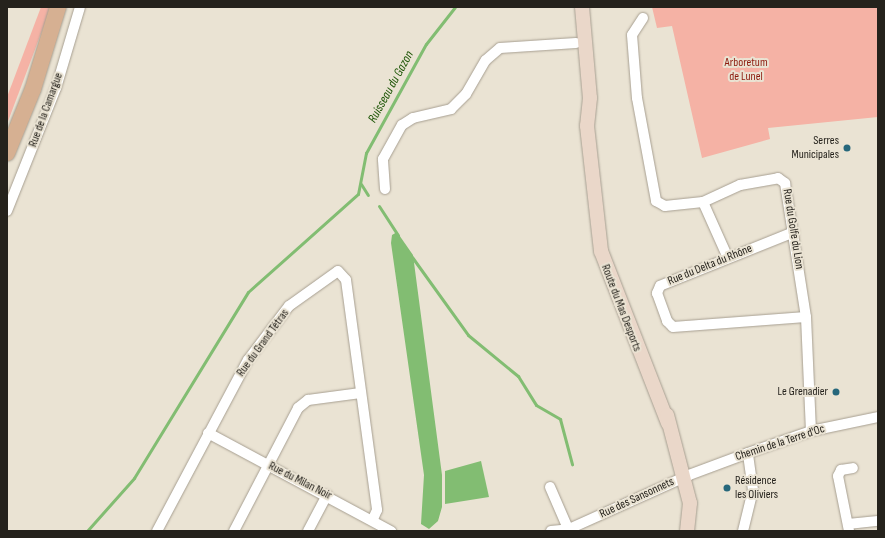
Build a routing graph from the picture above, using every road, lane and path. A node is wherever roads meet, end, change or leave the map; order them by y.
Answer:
1 (58, 7) edge
2 (80, 7) edge
3 (575, 7) edge
4 (582, 7) edge
5 (643, 18) dead end
6 (580, 42) junction
7 (7, 153) edge
8 (385, 189) dead end
9 (703, 202) junction
10 (7, 211) edge
11 (794, 232) junction
12 (728, 258) junction
13 (806, 318) junction
14 (361, 393) junction
15 (878, 417) edge
16 (811, 431) junction
17 (208, 433) junction
18 (748, 453) junction
19 (268, 464) junction
20 (853, 468) dead end
21 (683, 477) junction
22 (550, 487) dead end
23 (327, 495) junction
24 (373, 519) junction
25 (878, 521) edge
26 (848, 528) edge
27 (569, 530) edge
28 (157, 531) edge
29 (234, 531) edge
30 (308, 531) edge
31 (391, 531) edge
32 (551, 531) edge
33 (687, 531) edge
34 (743, 531) edge

1 - 7 main road
2 - 10 street, Rue de la Camargue
3 - 6 street, Route du Mas Desports
4 - 6 street, Route du Mas Desports
5 - 9 street, Rue du Golfe du Lion
6 - 8 street
6 - 21 street, Route du Mas Desports
9 - 11 street, Rue du Golfe du Lion
9 - 12 street
11 - 12 street, Rue du Delta du Rhône
11 - 13 street, Rue du Golfe du Lion
12 - 13 street, Rue du Delta du Rhône
13 - 16 street, Rue du Golfe du Lion
14 - 17 street, Rue du Grand Tétras
14 - 19 street
14 - 24 street, Rue du Grand Tétras
15 - 16 street, Chemin de la Terre d'Oc
16 - 18 street, Chemin de la Terre d'Oc
17 - 19 street, Rue du Milan Noir
17 - 28 street, Rue du Grand Tétras
18 - 21 street, Chemin de la Terre d'Oc
18 - 34 street
19 - 23 street, Rue du Milan Noir
19 - 29 street
20 - 26 street
21 - 27 street, Rue des Sansonnets
21 - 33 street, Route du Mas Desports
22 - 27 street
23 - 24 street, Rue du Milan Noir
23 - 30 street
24 - 31 street, Rue du Milan Noir
25 - 26 street
27 - 32 street, Rue des Sansonnets

